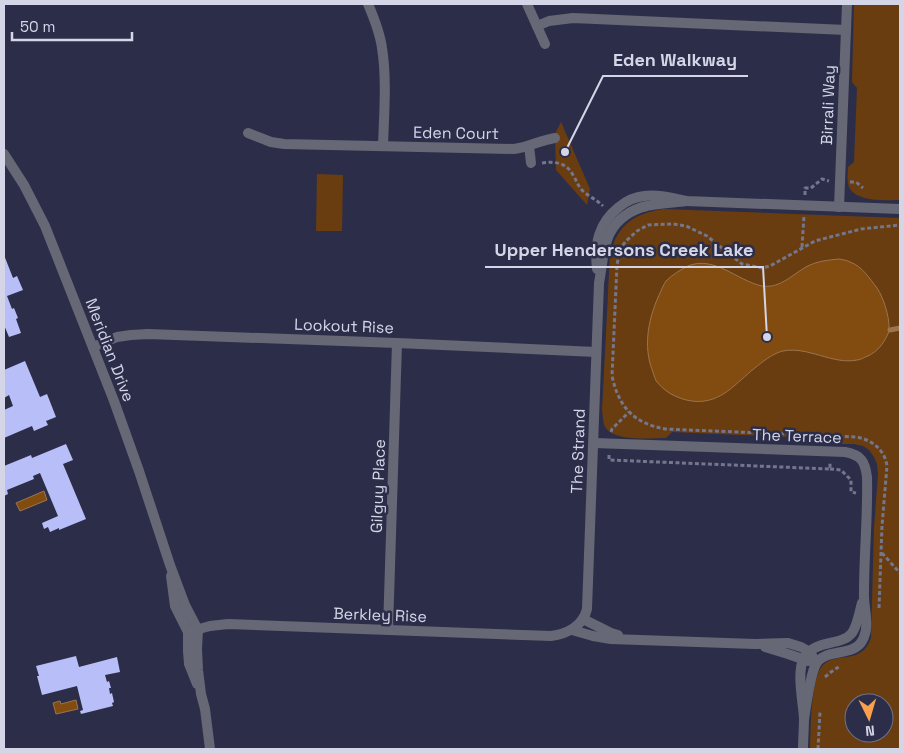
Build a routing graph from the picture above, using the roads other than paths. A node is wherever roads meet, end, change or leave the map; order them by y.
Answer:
1 (368, 4) edge
2 (527, 4) edge
3 (847, 4) edge
4 (536, 26) junction
5 (846, 30) junction
6 (545, 44) dead end
7 (248, 133) dead end
8 (555, 138) dead end
9 (383, 146) junction
10 (529, 146) junction
11 (4, 154) edge
12 (537, 163) road end
13 (686, 201) junction
14 (839, 207) junction
15 (900, 209) edge
16 (599, 283) junction
17 (397, 343) junction
18 (92, 347) junction
19 (596, 352) junction
20 (594, 443) junction
21 (864, 595) junction
22 (582, 619) junction
23 (388, 630) junction
24 (572, 630) junction
25 (193, 631) junction
26 (629, 639) junction
27 (806, 656) junction
28 (816, 664) junction
29 (804, 720) junction
30 (210, 749) edge
31 (803, 749) edge

1 - 9 street
2 - 4 street
3 - 5 street, Birrali Way
4 - 5 street
4 - 6 street
5 - 14 street, Birrali Way
7 - 9 street, Eden Court
8 - 10 street, Eden Court
9 - 10 street, Eden Court
10 - 12 street
11 - 18 street, Meridian Drive
13 - 14 street, The Strand
13 - 16 street, The Strand
13 - 16 street, The Strand
14 - 15 street, The Strand
16 - 19 street, The Strand
17 - 18 street, Lookout Rise
17 - 19 street, Lookout Rise
17 - 23 street, Gilguy Place
18 - 25 street, Meridian Drive
19 - 20 street, The Strand
20 - 21 street, The Terrace
20 - 22 street, The Strand
21 - 27 street, The Terrace
21 - 28 street, The Terrace
22 - 24 street
22 - 26 street, Berkley Rise
23 - 24 street, Berkley Rise
23 - 25 street, Berkley Rise
24 - 26 street, Berkley Rise
25 - 30 street, Meridian Drive
26 - 27 street, Berkley Rise
27 - 28 street, Berkley Rise
27 - 29 street
28 - 29 street
29 - 31 street

